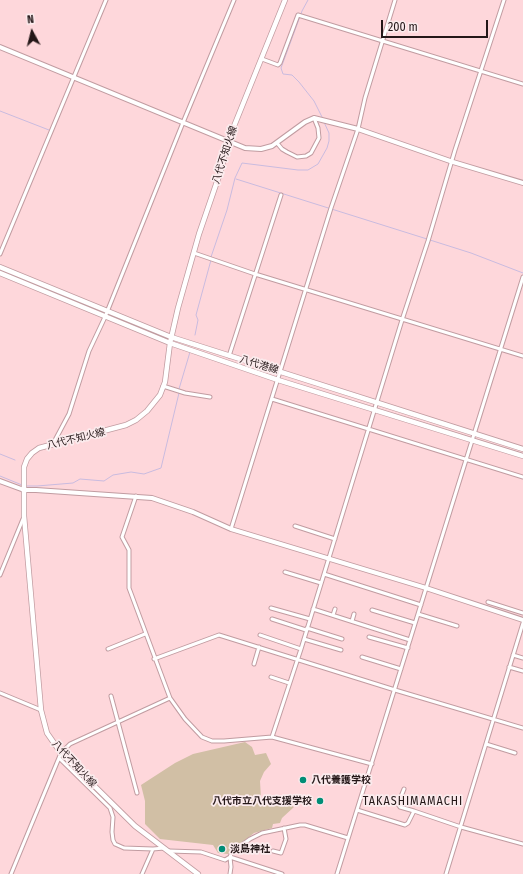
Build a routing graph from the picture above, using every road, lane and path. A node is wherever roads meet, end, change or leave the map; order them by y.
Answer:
1 (106, 0) edge
2 (234, 0) edge
3 (285, 0) edge
4 (395, 0) edge
5 (504, 0) edge
6 (382, 41) junction
7 (0, 47) edge
8 (262, 59) junction
9 (480, 71) junction
10 (74, 77) junction
11 (523, 84) edge
12 (318, 119) junction
13 (183, 122) junction
14 (358, 128) junction
15 (228, 141) junction
16 (277, 143) junction
17 (453, 162) junction
18 (523, 183) edge
19 (281, 195) dead end
20 (194, 253) junction
21 (0, 254) edge
22 (0, 267) edge
23 (0, 274) edge
24 (255, 274) junction
25 (523, 277) edge
26 (305, 289) junction
27 (108, 310) junction
28 (105, 317) junction
29 (402, 320) junction
30 (171, 337) junction
31 (170, 343) junction
32 (500, 349) junction
33 (229, 356) junction
34 (523, 356) edge
35 (280, 371) junction
36 (278, 380) junction
37 (163, 386) junction
38 (210, 397) dead end
39 (272, 398) junction
40 (376, 403) junction
41 (374, 410) junction
42 (369, 429) junction
43 (474, 434) junction
44 (472, 440) junction
45 (54, 444) junction
46 (523, 449) edge
47 (523, 456) edge
48 (466, 459) junction
49 (523, 477) edge
50 (0, 481) edge
51 (24, 488) junction
52 (136, 496) junction
53 (24, 516) junction
54 (295, 526) dead end
55 (231, 529) junction
56 (335, 539) junction
57 (329, 558) junction
58 (285, 572) dead end
59 (324, 574) junction
60 (0, 575) edge
61 (321, 583) junction
62 (426, 588) junction
63 (488, 602) dead end
64 (421, 605) junction
65 (271, 608) dead end
66 (313, 609) junction
67 (335, 609) dead end
68 (372, 610) dead end
69 (523, 613) edge
70 (354, 614) dead end
71 (418, 614) junction
72 (333, 615) junction
73 (272, 619) dead end
74 (310, 619) junction
75 (523, 620) edge
76 (352, 621) junction
77 (416, 623) junction
78 (523, 623) edge
79 (457, 626) dead end
80 (307, 629) junction
81 (145, 634) junction
82 (260, 636) dead end
83 (369, 637) dead end
84 (304, 639) junction
85 (342, 639) dead end
86 (410, 640) junction
87 (259, 647) junction
88 (408, 648) junction
89 (108, 649) dead end
90 (300, 649) junction
91 (341, 650) dead end
92 (513, 655) junction
93 (362, 657) dead end
94 (523, 658) edge
95 (154, 660) junction
96 (297, 660) junction
97 (254, 664) dead end
98 (509, 667) junction
99 (401, 669) junction
100 (523, 671) edge
101 (271, 677) dead end
102 (289, 683) junction
103 (395, 690) junction
104 (0, 693) edge
105 (111, 696) dead end
106 (170, 698) junction
107 (41, 710) junction
108 (493, 719) junction
109 (118, 723) junction
110 (523, 728) edge
111 (272, 737) junction
112 (486, 744) junction
113 (61, 753) junction
114 (515, 753) dead end
115 (59, 758) junction
116 (372, 764) junction
117 (404, 789) dead end
118 (137, 793) dead end
119 (393, 803) dead end
120 (398, 804) junction
121 (357, 810) junction
122 (414, 811) junction
123 (461, 827) junction
124 (284, 828) junction
125 (348, 838) junction
126 (523, 844) edge
127 (153, 849) junction
128 (166, 850) junction
129 (273, 851) dead end
130 (230, 857) junction
131 (11, 874) edge
132 (142, 874) edge
133 (198, 874) edge
134 (230, 874) edge
135 (282, 874) edge
136 (337, 874) edge
137 (446, 874) edge

1 - 10 street
2 - 13 street
3 - 8 main road, 八代不知火線
4 - 6 street
5 - 9 street
6 - 8 street
6 - 9 street
6 - 14 street
7 - 10 street
8 - 15 main road, 八代不知火線
9 - 11 street
9 - 17 street
10 - 13 street
10 - 21 street
12 - 14 street
12 - 16 street
12 - 16 street
13 - 15 street
13 - 27 street
14 - 17 street
14 - 26 street
15 - 16 street
15 - 20 main road, 八代不知火線
17 - 18 street
17 - 29 street
19 - 24 street
20 - 24 street
20 - 30 main road, 八代不知火線
22 - 27 main road, 八代港線
23 - 28 main road, 八代港線
24 - 26 street
24 - 33 street
25 - 32 street
26 - 29 street
26 - 35 street
27 - 28 street
27 - 30 main road, 八代港線
28 - 31 main road, 八代港線
28 - 45 street
29 - 32 street
29 - 40 street
30 - 31 main road, 八代不知火線
30 - 33 main road, 八代港線
31 - 36 main road, 八代港線
31 - 37 main road, 八代不知火線
32 - 34 street
32 - 43 street
33 - 35 main road, 八代港線
35 - 36 street
35 - 40 main road, 八代港線
36 - 39 street
36 - 41 main road, 八代港線
37 - 38 street
37 - 45 main road, 八代不知火線
39 - 42 street
39 - 55 street
40 - 41 street
40 - 43 main road, 八代港線
41 - 42 street
41 - 44 main road, 八代港線
42 - 48 street
42 - 56 street
43 - 44 street
43 - 46 main road, 八代港線
44 - 47 main road, 八代港線
44 - 48 street
45 - 51 main road, 八代不知火線
48 - 49 street
48 - 62 street
50 - 51 street
51 - 52 street
51 - 53 main road, 八代不知火線
52 - 55 street
52 - 81 street
53 - 60 street
53 - 107 main road, 八代不知火線
54 - 56 street
55 - 57 street
56 - 57 street
57 - 59 street
57 - 62 street
58 - 61 street
59 - 61 street
59 - 64 street
61 - 66 street
62 - 64 street
62 - 75 street
63 - 69 street
64 - 71 street
65 - 74 street
66 - 72 street
66 - 74 street
67 - 72 street
68 - 77 street
70 - 76 street
71 - 77 street
71 - 79 street
72 - 76 street
73 - 80 street
74 - 80 street
76 - 86 street
77 - 86 street
78 - 92 street
80 - 84 street
80 - 85 street
81 - 89 street
81 - 95 street
82 - 90 street
83 - 88 street
84 - 90 street
84 - 91 street
86 - 88 street
87 - 95 street
87 - 96 street
87 - 97 street
88 - 99 street
90 - 96 street
92 - 94 street
92 - 98 street
93 - 99 street
95 - 106 street
96 - 102 street
96 - 103 street
98 - 100 street
98 - 108 street
99 - 103 street
101 - 102 street
102 - 111 street
103 - 108 street
103 - 116 street
104 - 107 street
105 - 109 street
106 - 109 street
106 - 111 street
107 - 113 main road, 八代不知火線
108 - 110 street
108 - 112 street
109 - 113 street
109 - 118 street
111 - 116 street
112 - 114 street
112 - 123 street
113 - 115 street
113 - 128 main road, 八代不知火線
115 - 127 street
115 - 131 street
116 - 121 street
117 - 120 street
119 - 120 street
120 - 122 street
121 - 122 street
121 - 125 street
122 - 123 street
123 - 126 street
123 - 137 street
124 - 125 street
124 - 129 street
124 - 130 street
125 - 136 street
127 - 128 street
127 - 132 street
128 - 130 street
128 - 133 main road, 八代不知火線
130 - 134 street
130 - 135 street

